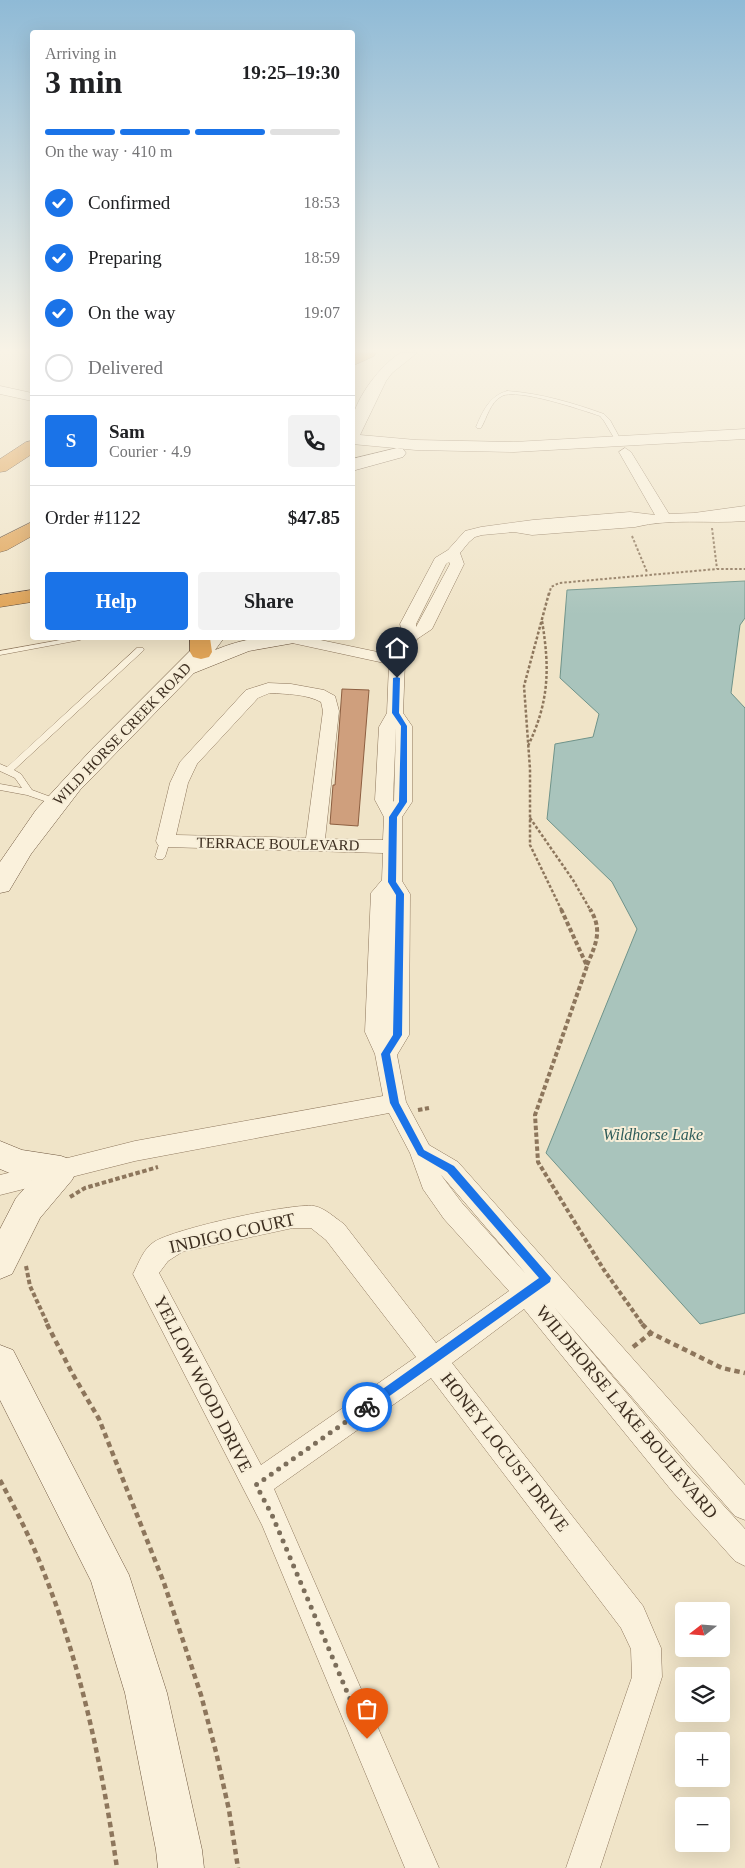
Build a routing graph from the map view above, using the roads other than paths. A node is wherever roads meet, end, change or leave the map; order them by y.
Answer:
1 (365, 440) edge
2 (382, 440) edge
3 (618, 440) edge
4 (687, 440) edge
5 (745, 445) edge
6 (30, 447) edge
7 (622, 447) junction
8 (398, 448) junction
9 (355, 449) edge
10 (355, 465) edge
11 (0, 467) edge
12 (30, 510) edge
13 (745, 510) edge
14 (694, 517) junction
15 (745, 518) edge
16 (657, 519) junction
17 (0, 526) edge
18 (30, 529) edge
19 (0, 546) edge
20 (30, 596) edge
21 (0, 601) edge
22 (70, 640) edge
23 (276, 640) edge
24 (301, 640) edge
25 (200, 649) edge
26 (140, 650) dead end
27 (0, 652) edge
28 (398, 661) junction
29 (4, 769) edge
30 (0, 787) edge
31 (29, 792) junction
32 (56, 802) junction
33 (315, 845) junction
34 (392, 847) junction
35 (0, 884) edge
36 (398, 1109) junction
37 (0, 1155) edge
38 (64, 1184) junction
39 (0, 1185) edge
40 (315, 1217) joint
41 (153, 1258) joint
42 (13, 1263) edge
43 (536, 1286) junction
44 (434, 1360) junction
45 (0, 1362) edge
46 (256, 1485) junction
47 (745, 1506) edge
48 (745, 1551) edge
49 (584, 1867) edge
50 (181, 1868) edge
51 (422, 1868) edge

1 - 8 street
2 - 8 street
3 - 7 lane
4 - 7 street
5 - 7 street
6 - 11 highway
7 - 8 street
7 - 16 street
8 - 9 street
8 - 10 main road
12 - 17 highway
13 - 14 street, WILDHORSE LAKE BOULEVARD
14 - 15 street, WILDHORSE LAKE BOULEVARD
14 - 16 street, WILDHORSE LAKE BOULEVARD
16 - 28 street, WILDHORSE LAKE BOULEVARD
18 - 19 highway
20 - 21 highway
22 - 27 lane
23 - 25 main road
24 - 28 street
25 - 32 main road, WILD HORSE CREEK ROAD
26 - 29 lane
28 - 34 street, WILDHORSE LAKE BOULEVARD
29 - 31 lane
30 - 31 lane
31 - 32 lane
32 - 35 main road, WILD HORSE CREEK ROAD
33 - 33 street, TERRACE BOULEVARD
33 - 34 street, TERRACE BOULEVARD
34 - 36 street, WILDHORSE LAKE BOULEVARD
36 - 38 street
36 - 43 street, WILDHORSE LAKE BOULEVARD
37 - 38 main road
38 - 39 street
38 - 42 main road
40 - 41 street, INDIGO COURT
40 - 44 street, HONEY LOCUST DRIVE
41 - 46 street, YELLOW WOOD DRIVE
43 - 44 street
43 - 47 street, WILDHORSE LAKE BOULEVARD
43 - 48 street, WILDHORSE LAKE BOULEVARD
44 - 46 street
44 - 49 street, HONEY LOCUST DRIVE
45 - 50 main road
46 - 51 street, YELLOW WOOD DRIVE

